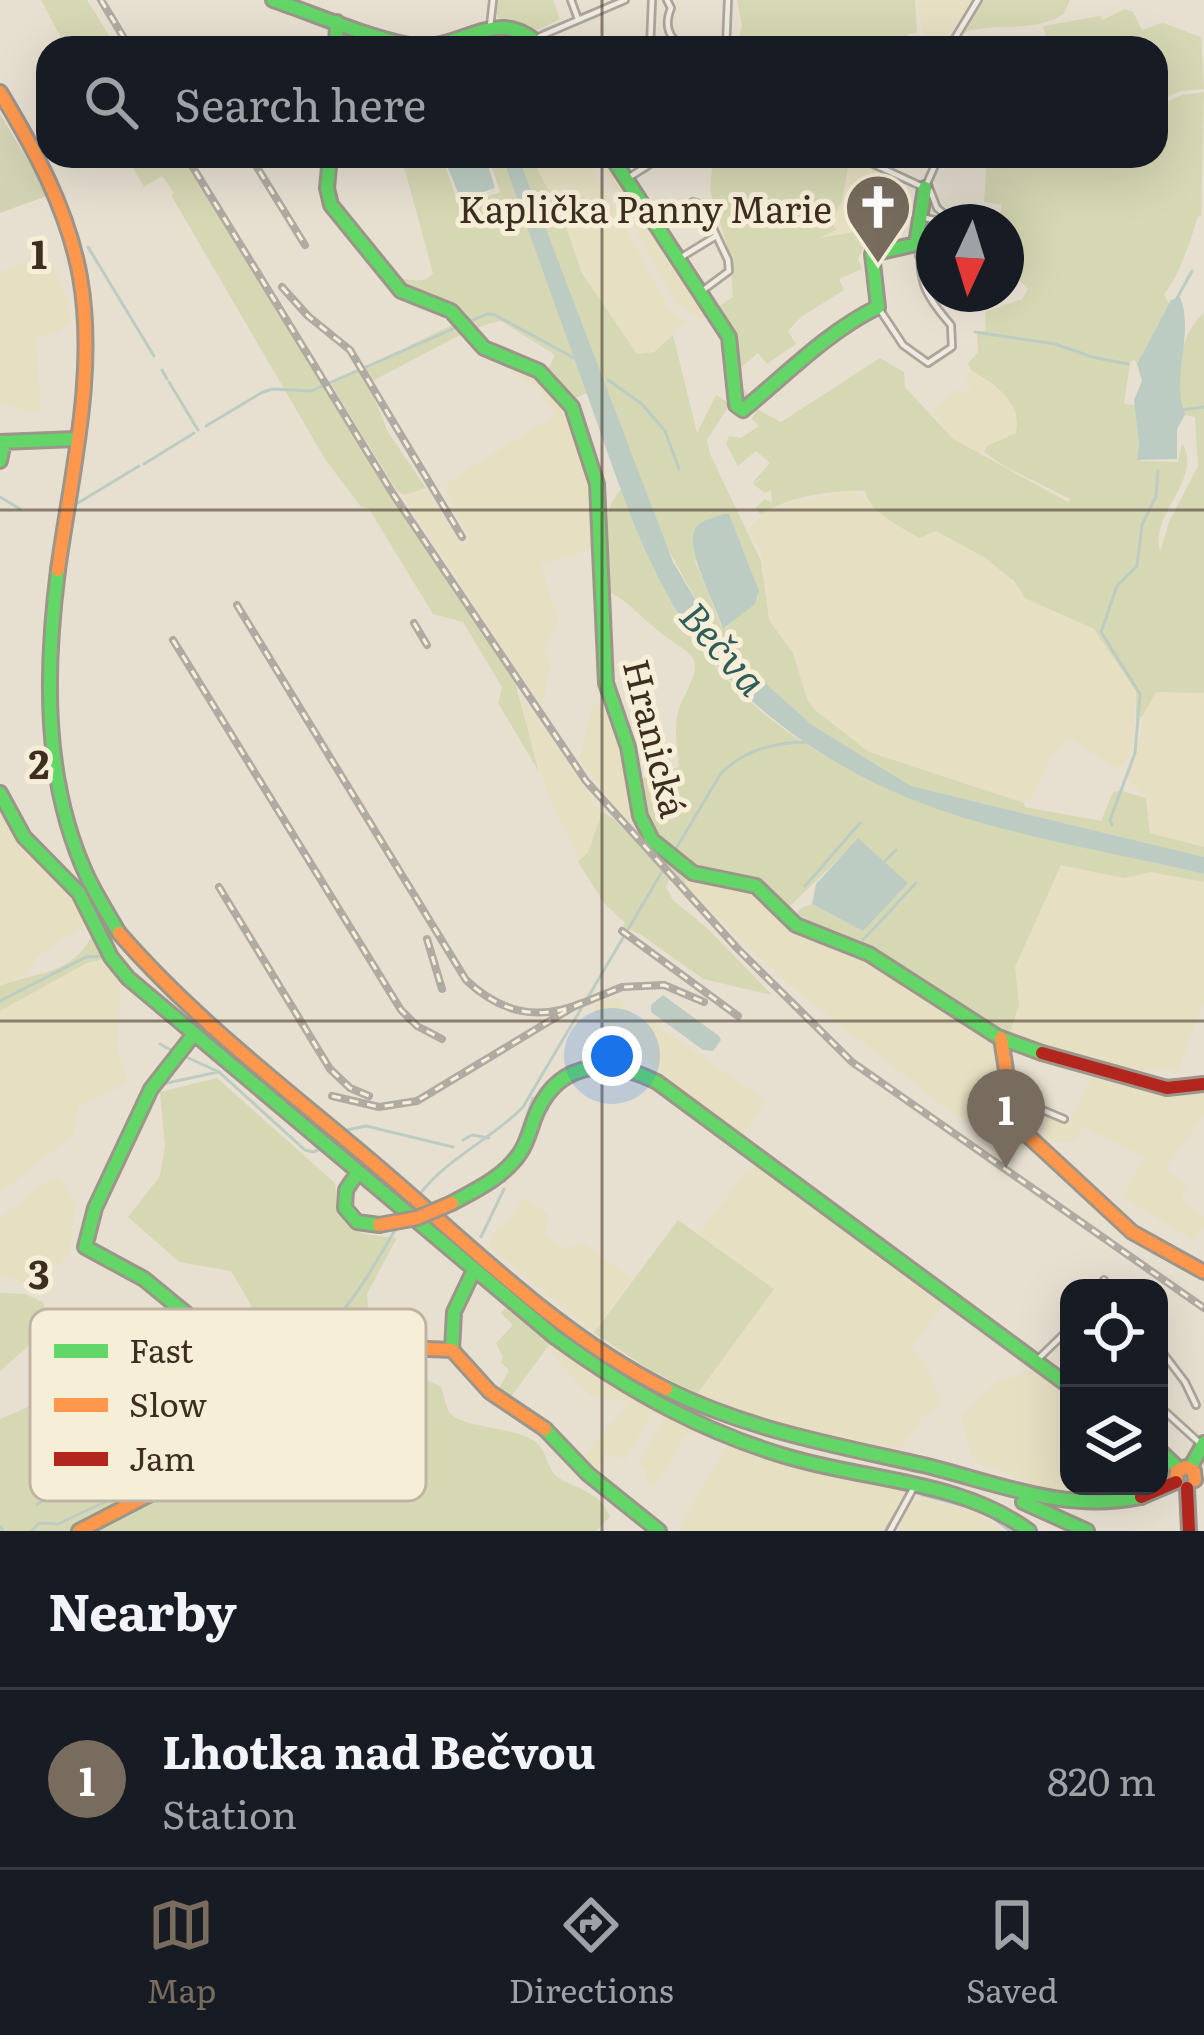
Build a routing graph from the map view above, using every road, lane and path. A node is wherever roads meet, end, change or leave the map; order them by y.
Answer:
1 (274, 0) edge
2 (493, 0) edge
3 (571, 0) edge
4 (625, 0) edge
5 (652, 0) edge
6 (667, 0) edge
7 (728, 0) edge
8 (978, 0) edge
9 (578, 20) junction
10 (337, 22) junction
11 (486, 28) junction
12 (336, 36) edge
13 (381, 36) edge
14 (465, 36) edge
15 (529, 36) edge
16 (552, 36) edge
17 (650, 36) edge
18 (673, 36) edge
19 (726, 36) edge
20 (957, 36) edge
21 (0, 96) edge
22 (36, 157) edge
23 (42, 168) edge
24 (329, 168) edge
25 (618, 168) edge
26 (645, 168) edge
27 (875, 168) edge
28 (934, 168) edge
29 (626, 180) junction
30 (927, 189) junction
31 (924, 204) edge
32 (934, 204) edge
33 (655, 227) junction
34 (716, 236) junction
35 (916, 239) edge
36 (676, 261) junction
37 (699, 293) junction
38 (878, 307) junction
39 (940, 312) edge
40 (78, 424) junction
41 (56, 439) junction
42 (76, 439) junction
43 (2, 442) edge
44 (74, 459) junction
45 (0, 461) edge
46 (0, 794) edge
47 (119, 933) junction
48 (194, 1034) junction
49 (1001, 1038) junction
50 (1204, 1084) edge
51 (1010, 1096) junction
52 (1064, 1119) dead end
53 (358, 1172) junction
54 (474, 1270) junction
55 (1204, 1272) edge
56 (183, 1309) edge
57 (1060, 1337) edge
58 (426, 1349) edge
59 (452, 1350) junction
60 (1168, 1360) edge
61 (1035, 1362) junction
62 (1060, 1380) edge
63 (1196, 1405) dead end
64 (1168, 1414) edge
65 (1203, 1444) edge
66 (946, 1477) junction
67 (1189, 1478) edge
68 (914, 1484) junction
69 (1035, 1496) junction
70 (140, 1501) edge
71 (79, 1531) edge
72 (659, 1531) edge
73 (890, 1531) edge
74 (1029, 1531) edge
75 (1087, 1531) edge
76 (1189, 1531) edge

1 - 10 main road
2 - 11 street
3 - 9 street
4 - 9 street
5 - 17 street
6 - 18 street
7 - 19 street
8 - 20 street
9 - 16 street
10 - 12 main road
10 - 13 main road
11 - 14 main road
11 - 15 main road
21 - 22 main road
23 - 40 main road
24 - 49 main road, Hranická
25 - 29 main road
26 - 29 street
27 - 30 street
28 - 30 street
29 - 33 main road
30 - 31 main road
30 - 32 street
33 - 34 street
33 - 36 main road
34 - 36 street
34 - 37 street
35 - 38 main road
36 - 37 main road
37 - 38 main road
38 - 39 street
40 - 41 main road
40 - 42 main road
41 - 42 main road
41 - 43 main road
41 - 44 main road
42 - 44 main road
43 - 45 main road
44 - 47 main road
46 - 48 main road
47 - 66 main road
47 - 69 main road
48 - 53 main road
48 - 56 main road
49 - 50 main road, Hranická
49 - 51 main road
51 - 52 street
51 - 55 main road
53 - 54 main road
53 - 61 main road, bridge
54 - 59 main road
54 - 68 main road
57 - 61 street
58 - 59 main road
59 - 72 main road
60 - 63 street
61 - 62 main road
64 - 65 street
65 - 67 main road
66 - 69 main road
66 - 75 main road
67 - 69 main road
67 - 76 main road
68 - 73 street
68 - 74 main road
70 - 71 main road

